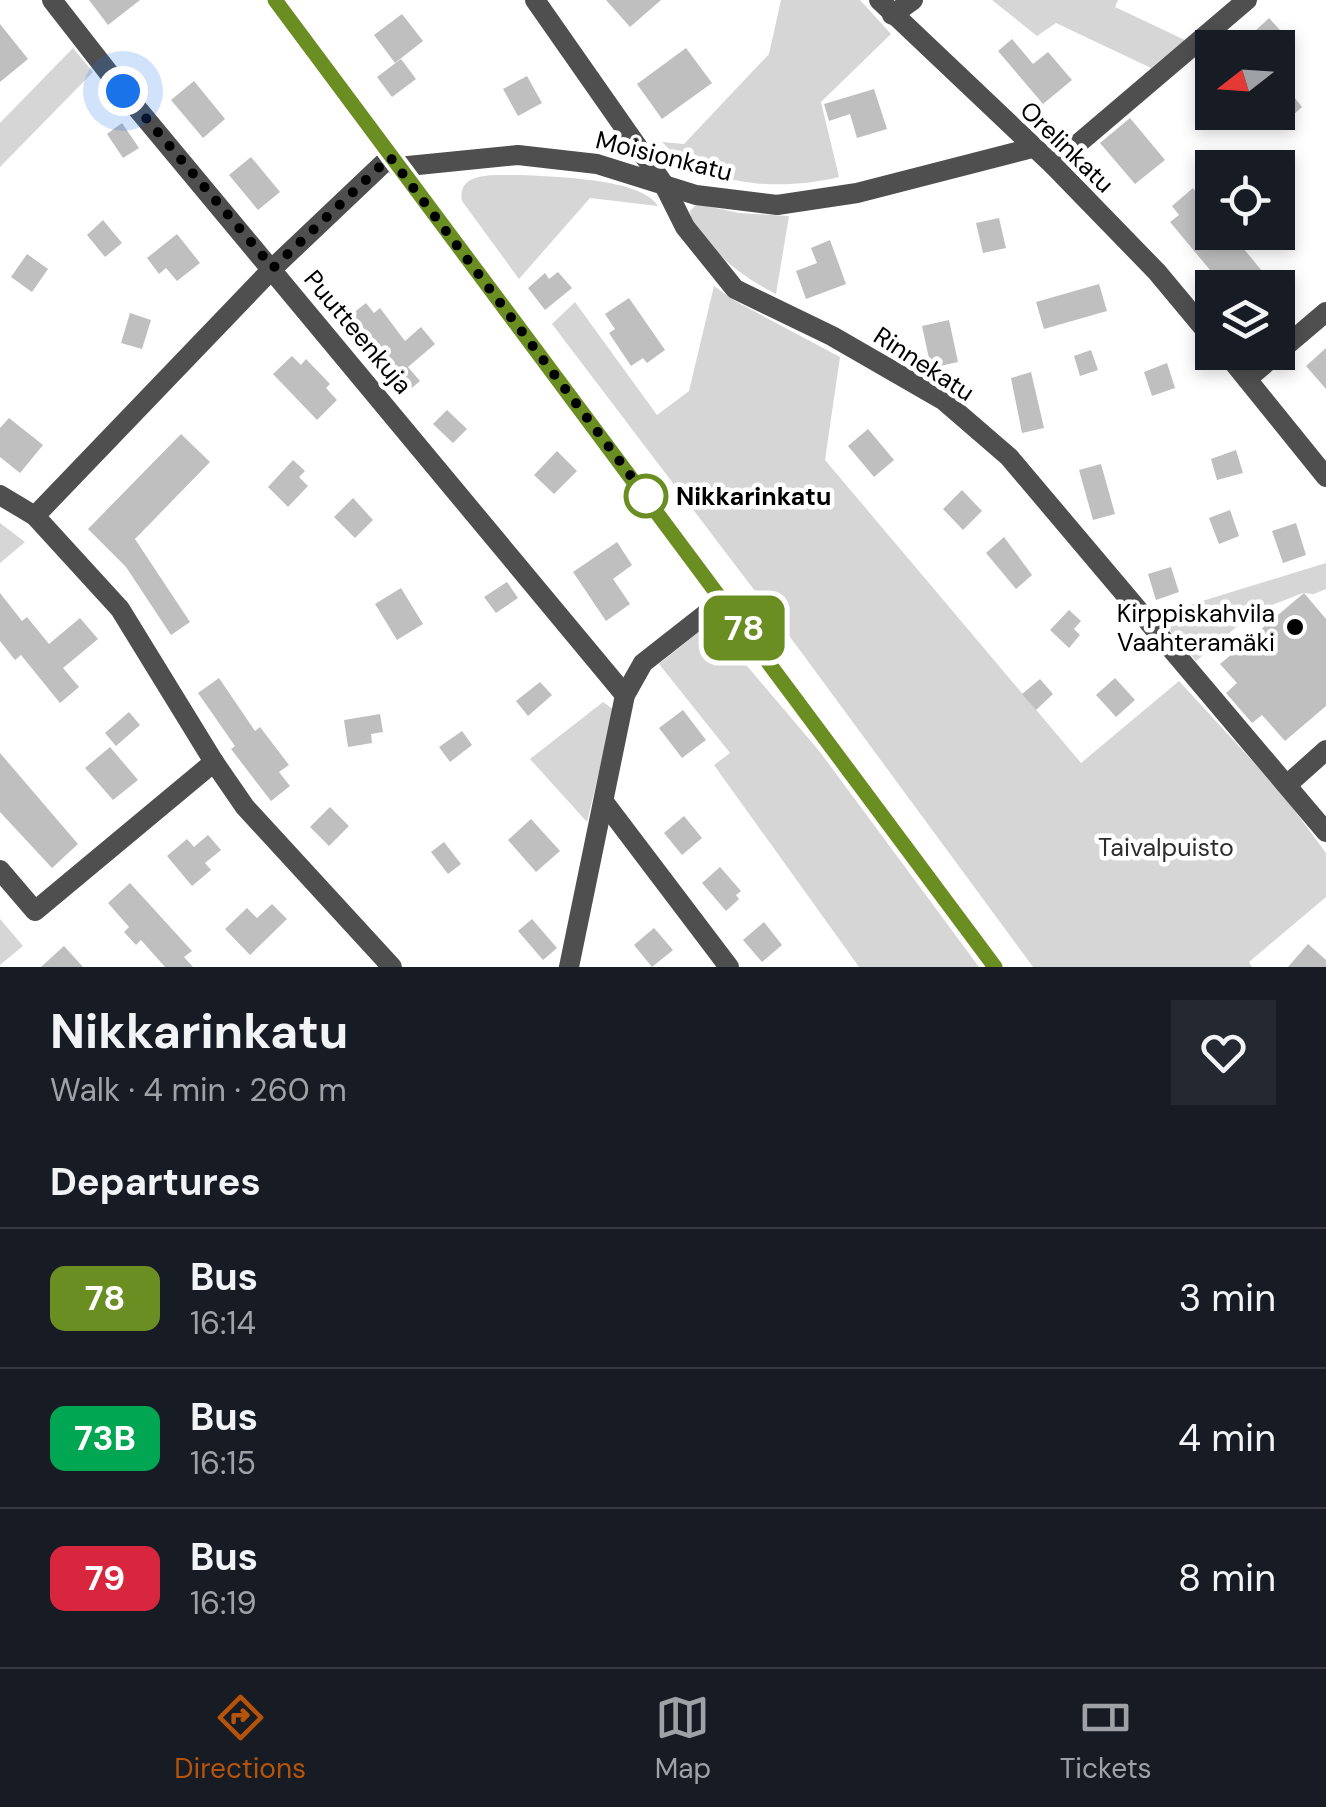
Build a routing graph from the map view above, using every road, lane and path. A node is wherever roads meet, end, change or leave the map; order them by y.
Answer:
1 (52, 0) edge
2 (276, 0) edge
3 (535, 0) edge
4 (913, 0) edge
5 (1246, 0) edge
6 (886, 8) edge
7 (1032, 148) junction
8 (394, 162) junction
9 (1053, 165) junction
10 (663, 184) junction
11 (273, 268) junction
12 (1326, 312) edge
13 (1195, 318) edge
14 (1240, 370) edge
15 (1247, 379) junction
16 (1326, 477) edge
17 (0, 495) edge
18 (35, 516) junction
19 (722, 601) junction
20 (625, 695) junction
21 (1326, 750) edge
22 (214, 762) junction
23 (1288, 784) junction
24 (604, 802) junction
25 (1326, 832) edge
26 (0, 870) edge
27 (392, 967) edge
28 (569, 967) edge
29 (729, 967) edge
30 (995, 967) edge

1 - 11 street, Puutteenkuja
2 - 8 main road
3 - 10 street, Rinnekatu
4 - 6 street
5 - 9 street
6 - 7 street, Orelinkatu
7 - 9 street, Orelinkatu
7 - 10 street, Moisionkatu
8 - 10 street, Moisionkatu
8 - 11 street
8 - 19 main road
9 - 13 street, Orelinkatu
10 - 23 street, Rinnekatu
11 - 18 street
11 - 20 street, Puutteenkuja
12 - 15 street
14 - 15 street
15 - 16 street
17 - 18 street
18 - 22 street
19 - 20 street
19 - 30 main road
20 - 24 street
21 - 23 street
22 - 26 street
22 - 27 street
23 - 25 street, Rinnekatu
24 - 28 street
24 - 29 street

